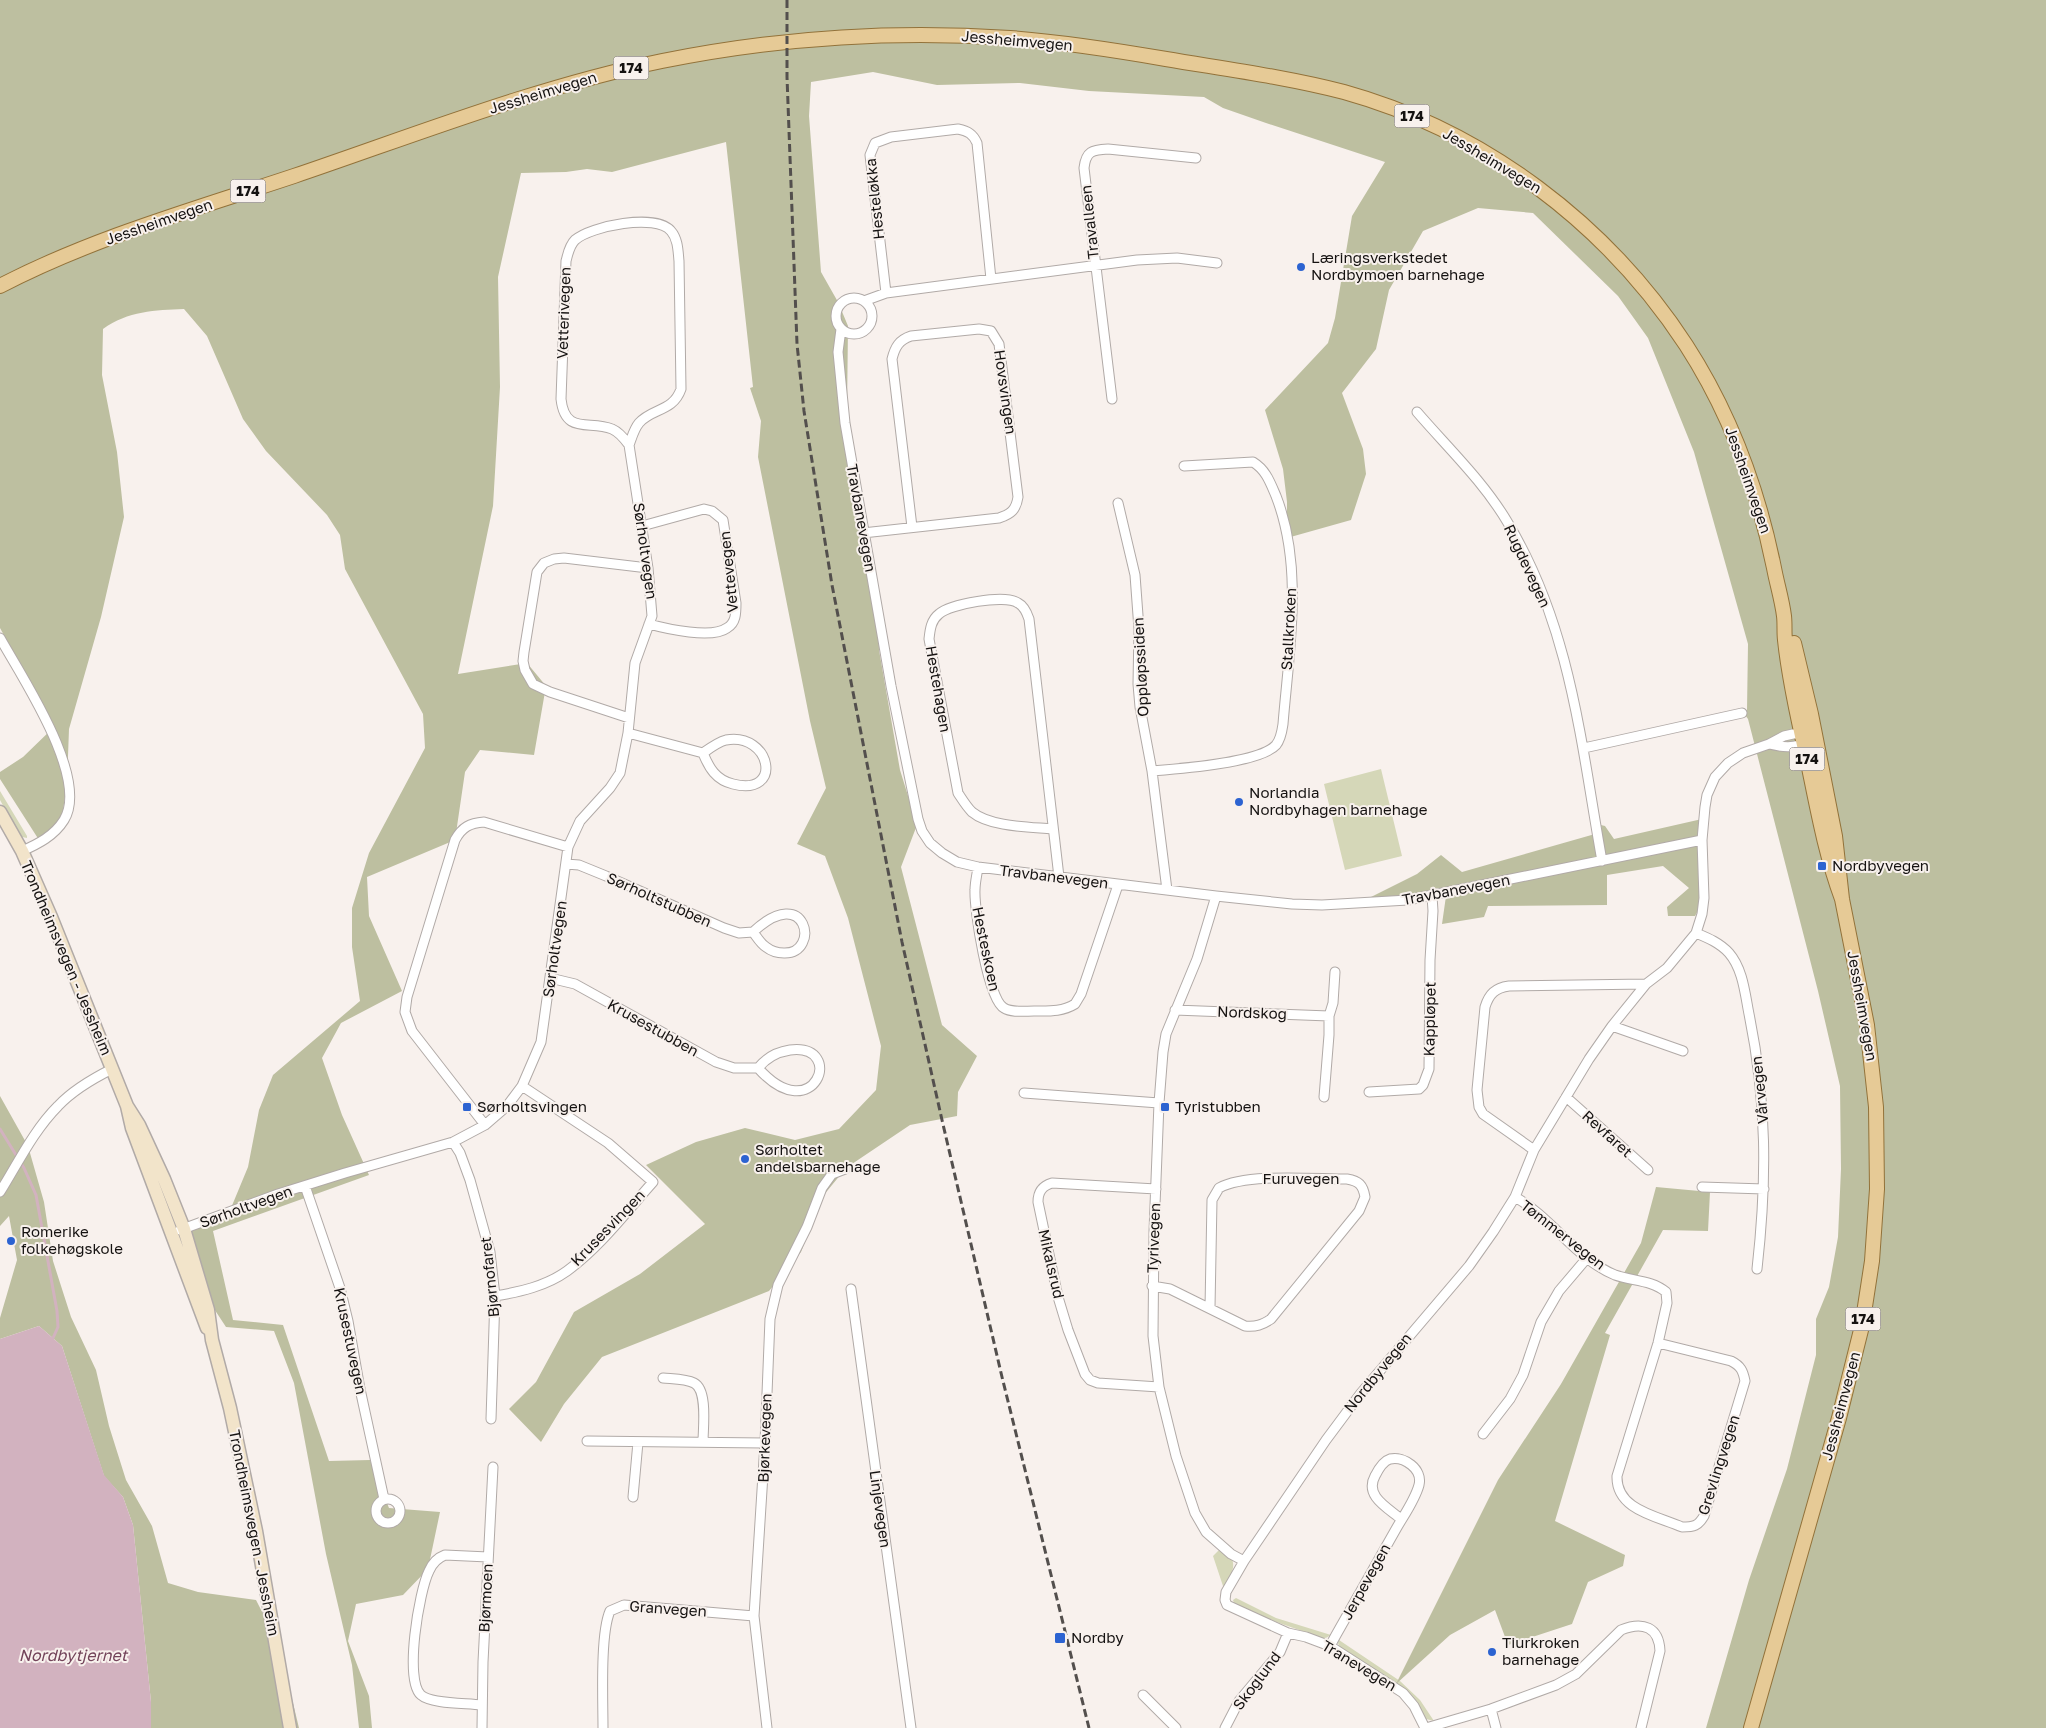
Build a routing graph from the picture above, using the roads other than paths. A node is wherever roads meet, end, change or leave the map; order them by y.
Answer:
1 (1196, 158) dead end
2 (1218, 263) dead end
3 (1095, 266) junction
4 (991, 279) junction
5 (0, 286) edge
6 (886, 293) junction
7 (864, 301) junction
8 (841, 329) junction
9 (1112, 399) dead end
10 (1417, 412) dead end
11 (629, 445) junction
12 (1184, 466) dead end
13 (1118, 503) dead end
14 (642, 526) junction
15 (912, 527) junction
16 (863, 533) junction
17 (648, 568) junction
18 (1784, 617) junction
19 (649, 624) junction
20 (0, 638) edge
21 (1742, 713) dead end
22 (629, 718) junction
23 (628, 733) junction
24 (1816, 736) junction
25 (1802, 739) junction
26 (1584, 748) junction
27 (703, 753) junction
28 (1152, 771) junction
29 (0, 812) edge
30 (1052, 830) junction
31 (1702, 840) junction
32 (568, 847) junction
33 (22, 852) junction
34 (1602, 861) junction
35 (566, 864) junction
36 (978, 867) junction
37 (1059, 877) junction
38 (1118, 885) junction
39 (1167, 890) junction
40 (1216, 896) junction
41 (1432, 896) junction
42 (1842, 898) junction
43 (753, 932) junction
44 (1696, 933) junction
45 (1335, 972) dead end
46 (550, 978) junction
47 (1646, 984) junction
48 (1174, 1010) junction
49 (1329, 1016) junction
50 (1612, 1026) junction
51 (1683, 1051) dead end
52 (758, 1068) junction
53 (112, 1069) junction
54 (522, 1086) junction
55 (1369, 1092) dead end
56 (1024, 1093) dead end
57 (1324, 1097) dead end
58 (1566, 1097) junction
59 (1159, 1103) junction
60 (485, 1125) junction
61 (453, 1142) junction
62 (1534, 1150) junction
63 (845, 1170) dead end
64 (1648, 1170) dead end
65 (306, 1186) junction
66 (1702, 1187) dead end
67 (1156, 1189) junction
68 (1764, 1189) junction
69 (0, 1192) edge
70 (1515, 1197) junction
71 (178, 1231) junction
72 (1587, 1258) junction
73 (1758, 1269) dead end
74 (1152, 1286) junction
75 (851, 1290) dead end
76 (1666, 1292) joint
77 (495, 1296) junction
78 (1210, 1308) junction
79 (1658, 1343) junction
80 (663, 1378) dead end
81 (1160, 1387) junction
82 (491, 1419) dead end
83 (1483, 1434) dead end
84 (587, 1441) dead end
85 (638, 1442) junction
86 (703, 1442) junction
87 (765, 1443) junction
88 (493, 1468) dead end
89 (633, 1497) dead end
90 (384, 1499) dead end
91 (1401, 1519) junction
92 (488, 1558) junction
93 (1244, 1561) junction
94 (1225, 1600) joint
95 (754, 1616) junction
96 (1288, 1633) junction
97 (1330, 1646) junction
98 (1143, 1695) dead end
99 (481, 1705) junction
100 (1491, 1709) junction
101 (290, 1728) edge
102 (482, 1728) edge
103 (603, 1728) edge
104 (767, 1728) edge
105 (911, 1728) edge
106 (1176, 1728) edge
107 (1225, 1728) edge
108 (1425, 1728) edge
109 (1496, 1728) edge
110 (1641, 1728) edge
111 (1751, 1728) edge

1 - 3 street, Travalleen
2 - 3 street
3 - 4 street
3 - 9 street, Travalleen
4 - 6 street
4 - 6 street, Hesteløkka
5 - 18 main road, Jessheimvegen / 174
6 - 7 street
7 - 8 street
7 - 8 street
8 - 16 street, Travbanevegen
10 - 26 street, Rugdevegen
11 - 11 street, Vetterivegen
11 - 14 street, Sørholtvegen
12 - 28 street, Stallkroken
13 - 28 street, Oppløpssiden
14 - 17 street, Sørholtvegen
14 - 19 street, Vettevegen
15 - 15 street, Hovsvingen
15 - 16 street, Hovsvingen
16 - 36 street, Travbanevegen
17 - 19 street, Sørholtvegen
17 - 22 street
18 - 24 main road, Jessheimvegen / 174
18 - 25 main road, Jessheimvegen / 174
19 - 22 street, Sørholtvegen
20 - 33 street
21 - 26 street
22 - 23 street, Sørholtvegen
23 - 27 street
23 - 32 street, Sørholtvegen
24 - 25 street, Nordbyvegen
24 - 42 main road, Jessheimvegen / 174
25 - 31 street, Nordbyvegen
25 - 42 main road, Jessheimvegen / 174
26 - 34 street, Rugdevegen
27 - 27 street
28 - 39 street, Oppløpssiden
29 - 33 main road, Trondheimsvegen - Jessheim
30 - 30 street, Hestehagen
30 - 37 street, Hestehagen
31 - 34 street, Travbanevegen
31 - 44 street, Nordbyvegen
32 - 35 street, Sørholtvegen
32 - 60 street
33 - 53 main road, Trondheimsvegen - Jessheim
34 - 41 street, Travbanevegen
35 - 43 street, Sørholtstubben
35 - 46 street, Sørholtvegen
36 - 37 street, Travbanevegen
36 - 38 street, Hesteskoen
37 - 38 street, Travbanevegen
38 - 39 street, Travbanevegen
39 - 40 street, Travbanevegen
40 - 41 street, Travbanevegen
40 - 48 street, Tyrivegen
41 - 55 street, Kappløpet
42 - 111 main road, Jessheimvegen / 174
43 - 43 street
44 - 47 street, Nordbyvegen
44 - 68 street, Vårvegen
45 - 49 street
46 - 52 street, Krusestubben
46 - 54 street, Sørholtvegen
47 - 50 street, Nordbyvegen
47 - 62 street
48 - 49 street, Nordskog
48 - 59 street, Tyrivegen
49 - 57 street
50 - 51 street
50 - 58 street, Nordbyvegen
52 - 52 street
53 - 69 street
53 - 71 main road, Trondheimsvegen - Jessheim
54 - 60 street, Sørholtvegen
54 - 77 street, Krusesvingen
56 - 59 street
58 - 62 street, Nordbyvegen
58 - 64 street, Revfaret
59 - 67 street, Tyrivegen
60 - 61 street, Sørholtvegen
61 - 65 street, Sørholtvegen
61 - 77 street, Bjørnofaret
62 - 70 street, Nordbyvegen
63 - 87 street, Bjørkevegen
65 - 71 street, Sørholtvegen
65 - 90 street, Krusestuvegen
66 - 68 street
67 - 74 street, Tyrivegen
67 - 81 street, Mikalsrud
68 - 73 street, Vårvegen
70 - 72 street, Tømmervegen
70 - 93 street, Nordbyvegen
71 - 101 main road, Trondheimsvegen - Jessheim
72 - 76 street, Tømmervegen
72 - 83 street
74 - 78 street, Furuvegen
74 - 81 street, Tyrivegen
75 - 105 street, Linjevegen
76 - 79 street, Grevlingvegen
77 - 82 street, Bjørnofaret
78 - 78 street, Furuvegen
79 - 79 street, Grevlingvegen
80 - 86 street
81 - 93 street, Tyrivegen
84 - 85 street
85 - 86 street
85 - 89 street
86 - 87 street
87 - 95 street, Bjørkevegen
88 - 92 street, Bjørmoen
91 - 91 street, Jerpevegen
91 - 97 street, Jerpevegen
92 - 99 street, Bjørmoen
92 - 99 street
93 - 94 street, Nordbyvegen
94 - 96 street, Tranevegen
95 - 103 street, Granvegen
95 - 104 street, Bjørkevegen
96 - 97 street, Tranevegen
96 - 107 street, Skoglund
97 - 108 street, Tranevegen
98 - 106 street
99 - 102 street, Bjørmoen
100 - 108 street
100 - 109 street
100 - 110 street

